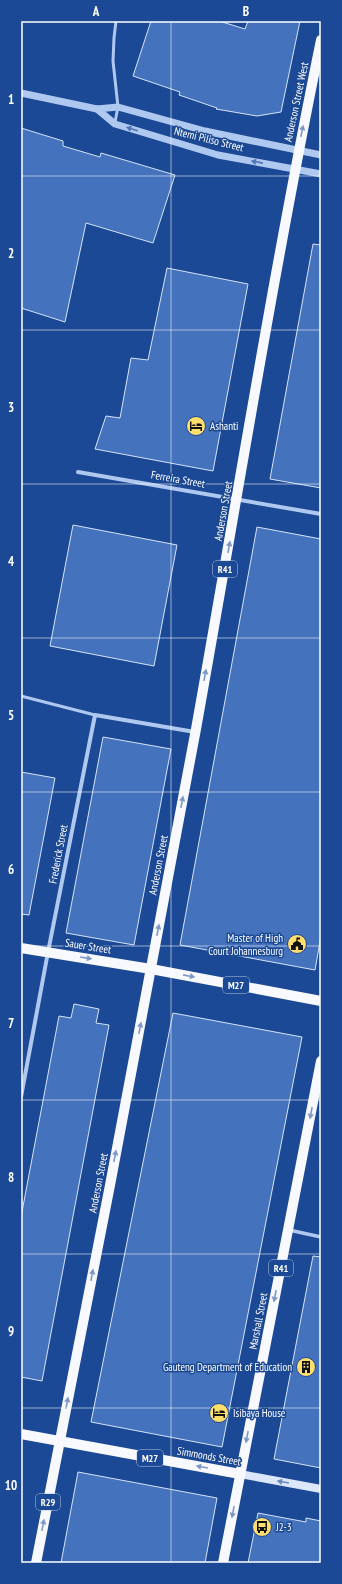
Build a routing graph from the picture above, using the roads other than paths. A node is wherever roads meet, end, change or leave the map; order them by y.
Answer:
1 (116, 21) edge
2 (321, 40) edge
3 (21, 92) edge
4 (118, 107) junction
5 (97, 110) junction
6 (115, 124) junction
7 (298, 150) junction
8 (321, 155) edge
9 (296, 170) junction
10 (321, 174) edge
11 (78, 472) dead end
12 (237, 499) junction
13 (321, 514) edge
14 (21, 696) edge
15 (95, 715) junction
16 (195, 732) junction
17 (21, 948) edge
18 (48, 952) junction
19 (151, 968) junction
20 (321, 1001) edge
21 (321, 1061) edge
22 (21, 1097) edge
23 (288, 1230) junction
24 (321, 1237) edge
25 (21, 1434) edge
26 (60, 1441) junction
27 (240, 1474) junction
28 (321, 1489) edge
29 (36, 1563) edge
30 (223, 1563) edge

1 - 4 lane
7 -> 2 main road, Anderson Street West / R41
3 - 5 street, Ntemi Piliso Street
4 - 5 street, Ntemi Piliso Street
4 - 6 lane
4 - 7 street, Ntemi Piliso Street
5 - 6 street, Ntemi Piliso Street
9 -> 6 street, Ntemi Piliso Street
7 - 8 street, Ntemi Piliso Street
7 - 9 main road, Anderson Street West / R41
9 - 10 street, Ntemi Piliso Street
9 - 12 main road, Anderson Street / R41
11 - 12 street, Ferreira Street
12 - 13 street, Ferreira Street
16 -> 12 main road, Anderson Street / R41
14 - 15 lane
15 - 16 street
15 - 18 street, Frederick Street
19 -> 16 main road, Anderson Street / R41
17 - 18 main road, Sauer Street / M27
18 -> 19 main road, Sauer Street / M27
18 - 22 street, Frederick Street
19 -> 20 main road, M27
26 -> 19 main road, Anderson Street / R41
21 -> 23 main road, Marshall Street / R41
23 - 24 street
23 -> 27 main road, Marshall Street / R41
25 - 26 main road, Simmonds Street / M27
27 -> 26 main road, Simmonds Street / M27
29 -> 26 main road, Anderson Street / R29
28 -> 27 main road, Simmonds Street / M27
27 -> 30 main road, Marshall Street

